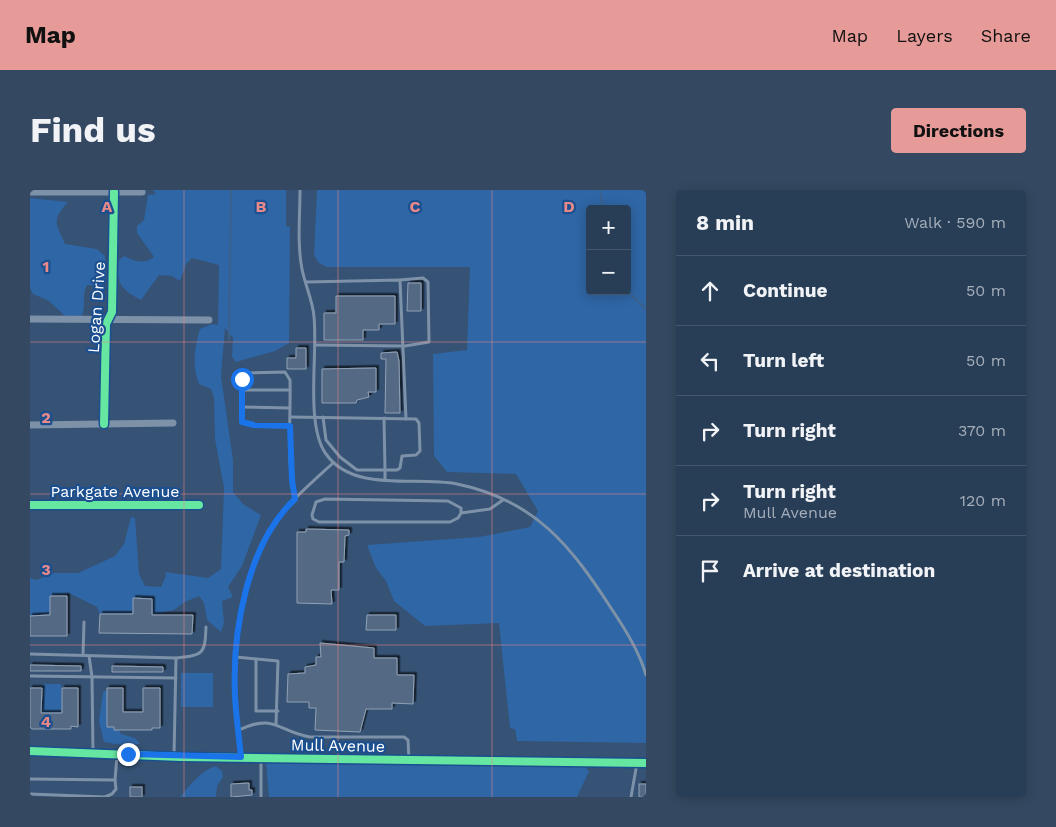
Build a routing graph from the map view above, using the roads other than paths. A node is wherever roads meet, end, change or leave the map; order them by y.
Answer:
1 (300, 190) edge
2 (30, 192) edge
3 (114, 192) junction
4 (142, 192) dead end
5 (400, 280) junction
6 (306, 282) junction
7 (30, 319) edge
8 (108, 320) junction
9 (209, 320) dead end
10 (315, 345) junction
11 (405, 346) junction
12 (241, 390) junction
13 (290, 390) junction
14 (241, 408) junction
15 (290, 408) junction
16 (315, 416) junction
17 (323, 417) junction
18 (290, 418) junction
19 (384, 418) junction
20 (406, 419) junction
21 (173, 423) dead end
22 (30, 424) edge
23 (104, 424) junction
24 (290, 426) junction
25 (333, 463) junction
26 (385, 470) junction
27 (385, 480) junction
28 (295, 499) junction
29 (504, 500) junction
30 (30, 505) edge
31 (199, 505) dead end
32 (461, 514) junction
33 (84, 622) dead end
34 (206, 627) dead end
35 (30, 654) edge
36 (84, 656) junction
37 (89, 656) junction
38 (236, 657) junction
39 (176, 658) junction
40 (256, 658) junction
41 (646, 675) edge
42 (30, 676) edge
43 (92, 677) junction
44 (176, 678) junction
45 (278, 712) junction
46 (276, 724) junction
47 (239, 730) junction
48 (30, 751) edge
49 (93, 753) junction
50 (117, 754) junction
51 (174, 756) junction
52 (241, 757) junction
53 (261, 758) junction
54 (409, 760) junction
55 (642, 762) edge
56 (30, 779) edge
57 (115, 780) junction
58 (30, 794) edge
59 (261, 797) edge
60 (631, 797) edge

1 - 6 lane
2 - 3 street
3 - 4 street
3 - 8 street, Logan Drive
5 - 6 lane
5 - 11 lane
5 - 11 lane
6 - 10 lane
7 - 8 street
8 - 9 street
8 - 23 street, Logan Drive
10 - 11 lane
10 - 16 lane
11 - 20 lane
12 - 13 lane
12 - 13 lane
12 - 14 lane
13 - 15 lane
14 - 15 lane
14 - 24 lane
15 - 18 lane
16 - 17 lane
16 - 18 lane
16 - 25 lane
17 - 19 lane
17 - 26 lane
18 - 24 lane
19 - 20 lane
19 - 26 lane
20 - 26 lane
21 - 23 street
22 - 23 street
24 - 28 lane
25 - 27 lane
25 - 28 lane
26 - 27 lane
27 - 29 lane
28 - 38 lane
29 - 32 lane
29 - 41 lane
30 - 31 street, Parkgate Avenue
32 - 32 lane
33 - 36 lane
34 - 39 lane
35 - 36 lane
36 - 37 lane
37 - 39 lane
37 - 43 lane
38 - 40 lane
38 - 47 lane
39 - 44 lane
40 - 45 lane
40 - 45 lane
42 - 43 lane
43 - 44 lane
43 - 49 lane
44 - 51 lane
45 - 46 lane
46 - 47 lane
46 - 54 lane
47 - 52 lane
48 - 49 street, Mull Avenue
49 - 50 street, Mull Avenue
50 - 51 street, Mull Avenue
50 - 57 lane
51 - 52 street, Mull Avenue
52 - 53 street, Mull Avenue
53 - 54 street, Mull Avenue
53 - 59 lane
54 - 55 street, Mull Avenue
55 - 60 lane
56 - 57 lane
57 - 58 lane

